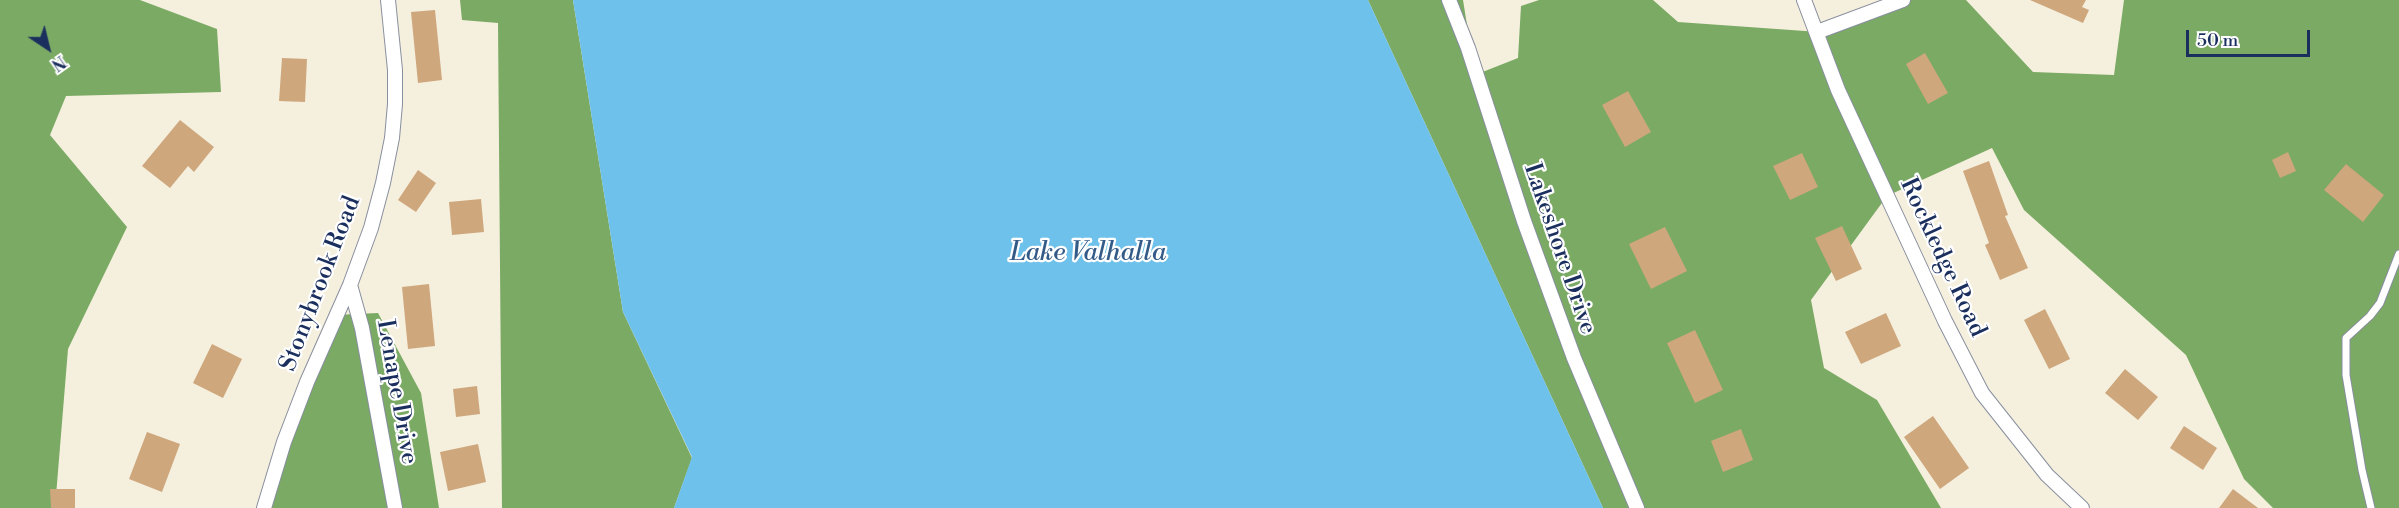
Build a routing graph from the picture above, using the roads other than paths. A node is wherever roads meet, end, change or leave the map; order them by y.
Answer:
1 (388, 0) edge
2 (1449, 0) edge
3 (1804, 0) edge
4 (1903, 0) edge
5 (1817, 32) junction
6 (2399, 254) edge
7 (350, 285) junction
8 (264, 508) edge
9 (394, 508) edge
10 (1637, 508) edge
11 (2082, 508) edge
12 (2371, 508) edge

1 - 7 street, Stonybrook Road
2 - 10 street, Lakeshore Drive
3 - 5 street, Rockledge Road
4 - 5 street
5 - 11 street, Rockledge Road
6 - 12 lane
7 - 8 street, Stonybrook Road
7 - 9 street, Lenape Drive

